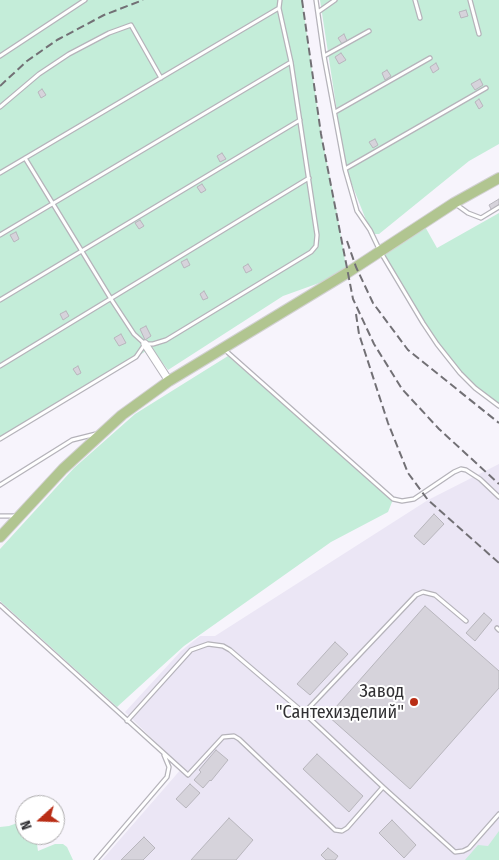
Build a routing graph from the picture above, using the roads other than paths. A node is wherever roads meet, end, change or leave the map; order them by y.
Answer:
1 (85, 0) edge
2 (280, 0) edge
3 (316, 0) edge
4 (335, 0) edge
5 (415, 0) edge
6 (470, 0) edge
7 (279, 8) junction
8 (318, 12) junction
9 (420, 18) dead end
10 (370, 30) dead end
11 (479, 34) dead end
12 (0, 56) edge
13 (324, 56) junction
14 (430, 58) dead end
15 (291, 62) junction
16 (161, 78) junction
17 (486, 88) dead end
18 (0, 107) edge
19 (335, 112) junction
20 (300, 120) junction
21 (25, 158) junction
22 (345, 168) junction
23 (0, 173) edge
24 (309, 178) junction
25 (499, 178) edge
26 (454, 203) junction
27 (53, 204) junction
28 (499, 207) edge
29 (0, 235) edge
30 (82, 251) junction
31 (380, 251) junction
32 (111, 299) junction
33 (0, 300) edge
34 (144, 344) junction
35 (222, 348) junction
36 (0, 366) edge
37 (169, 381) junction
38 (499, 406) edge
39 (100, 433) junction
40 (0, 439) edge
41 (0, 485) edge
42 (499, 497) edge
43 (0, 516) edge
44 (18, 516) junction
45 (0, 537) edge
46 (0, 605) edge
47 (466, 622) dead end
48 (304, 714) junction
49 (127, 720) junction
50 (164, 754) junction
51 (382, 787) junction
52 (499, 814) edge
53 (96, 860) edge

1 - 12 lane
2 - 7 lane
3 - 8 lane
4 - 8 lane
5 - 9 lane
6 - 11 lane
7 - 15 lane
7 - 16 lane
8 - 13 lane
10 - 13 lane
13 - 19 lane
14 - 19 lane
15 - 20 lane
15 - 27 lane
16 - 18 lane
16 - 21 lane
17 - 22 lane
19 - 22 lane
20 - 24 lane
20 - 30 lane
21 - 23 lane
21 - 27 lane
22 - 31 lane
24 - 32 lane
24 - 34 lane
25 - 26 main road
26 - 28 lane
26 - 31 main road
27 - 29 lane
27 - 30 lane
30 - 32 lane
30 - 33 lane
31 - 35 main road
31 - 38 lane
32 - 34 lane
32 - 36 lane
34 - 37 street
34 - 40 lane
35 - 37 main road
35 - 42 lane
37 - 39 main road
39 - 41 lane
39 - 44 main road
43 - 44 lane
44 - 45 main road
46 - 49 lane
47 - 48 lane
48 - 49 lane
48 - 51 lane
49 - 50 lane
50 - 51 lane
50 - 53 lane
51 - 52 lane

